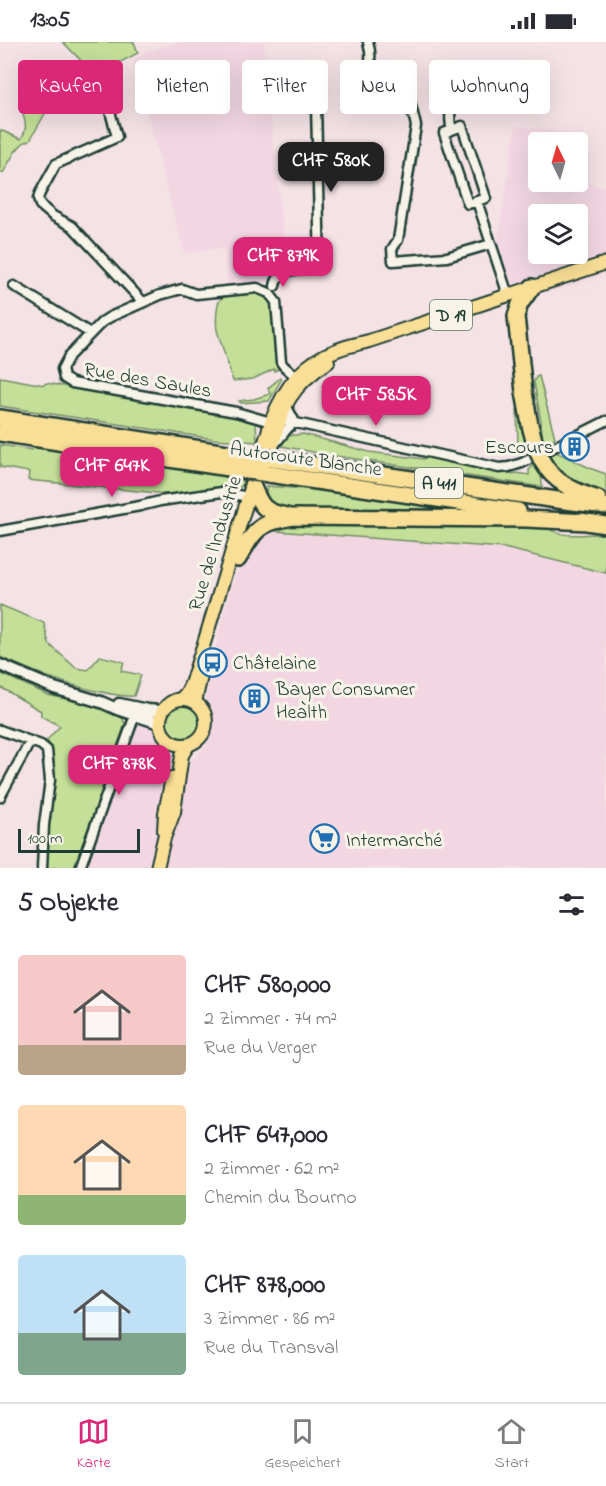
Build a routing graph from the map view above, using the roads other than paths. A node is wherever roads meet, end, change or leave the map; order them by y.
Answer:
1 (368, 42) edge
2 (111, 114) edge
3 (316, 114) edge
4 (451, 114) edge
5 (452, 130) junction
6 (477, 201) junction
7 (491, 244) junction
8 (606, 263) edge
9 (14, 286) dead end
10 (275, 286) junction
11 (257, 288) junction
12 (532, 288) junction
13 (508, 295) junction
14 (143, 302) junction
15 (276, 302) junction
16 (90, 333) junction
17 (295, 379) junction
18 (286, 405) junction
19 (0, 418) edge
20 (275, 420) junction
21 (606, 421) edge
22 (295, 422) junction
23 (0, 433) edge
24 (271, 461) junction
25 (252, 481) junction
26 (606, 504) edge
27 (293, 517) junction
28 (588, 522) junction
29 (606, 525) edge
30 (0, 531) edge
31 (237, 559) junction
32 (0, 664) edge
33 (182, 698) junction
34 (101, 702) junction
35 (195, 702) junction
36 (135, 715) junction
37 (160, 717) junction
38 (0, 730) edge
39 (30, 742) junction
40 (175, 744) junction
41 (189, 744) junction
42 (0, 797) edge
43 (164, 838) junction
44 (42, 868) edge
45 (80, 868) edge
46 (157, 868) edge

1 - 7 street
2 - 14 street
3 - 10 street
4 - 5 street
5 - 6 street
5 - 6 street
6 - 7 street
7 - 13 street
8 - 12 main road, Rue de l'Industrie / D 19
9 - 16 street, Rue des Saules
10 - 11 street, Rue des Saules
10 - 15 street
11 - 14 street, Rue des Saules
11 - 15 street
12 - 13 main road, Rue de l'Industrie / D 19
12 - 26 highway
13 - 17 main road, Rue de l'Industrie / D 19
14 - 16 street, Rue des Saules
15 - 17 street
16 - 20 street, Rue des Saules
17 - 18 main road, Rue de l'Industrie / D 19
17 - 20 main road, Rue de l'Industrie / D 19
18 - 20 main road, Rue de l'Industrie / D 19
18 - 22 street
19 - 25 highway, Autoroute Blanche / A 411
20 - 22 street
20 - 24 main road, Rue de l'Industrie / D 19
20 - 25 main road, Rue de l'Industrie / D 19
21 - 22 street
22 - 24 street
23 - 25 highway, Autoroute Blanche / A 411
24 - 25 highway, Autoroute Blanche / A 411, bridge
24 - 25 main road, Rue de l'Industrie / D 19
24 - 26 highway, Autoroute Blanche / A 411
24 - 28 highway, Autoroute Blanche / A 411
25 - 27 highway
25 - 30 street
25 - 31 main road, Rue de l'Industrie / D 19
25 - 33 main road, Rue de l'Industrie / D 19
27 - 28 highway
27 - 31 highway
28 - 29 highway, Autoroute Blanche / A 411
31 - 35 main road, Rue de l'Industrie / D 19
32 - 34 street
33 - 35 main road
33 - 37 main road
34 - 36 street
34 - 37 street
35 - 41 main road
36 - 37 street
36 - 45 street
37 - 40 main road
38 - 39 street
39 - 42 street
39 - 44 street
40 - 41 main road
40 - 43 main road
41 - 43 main road
43 - 46 main road

